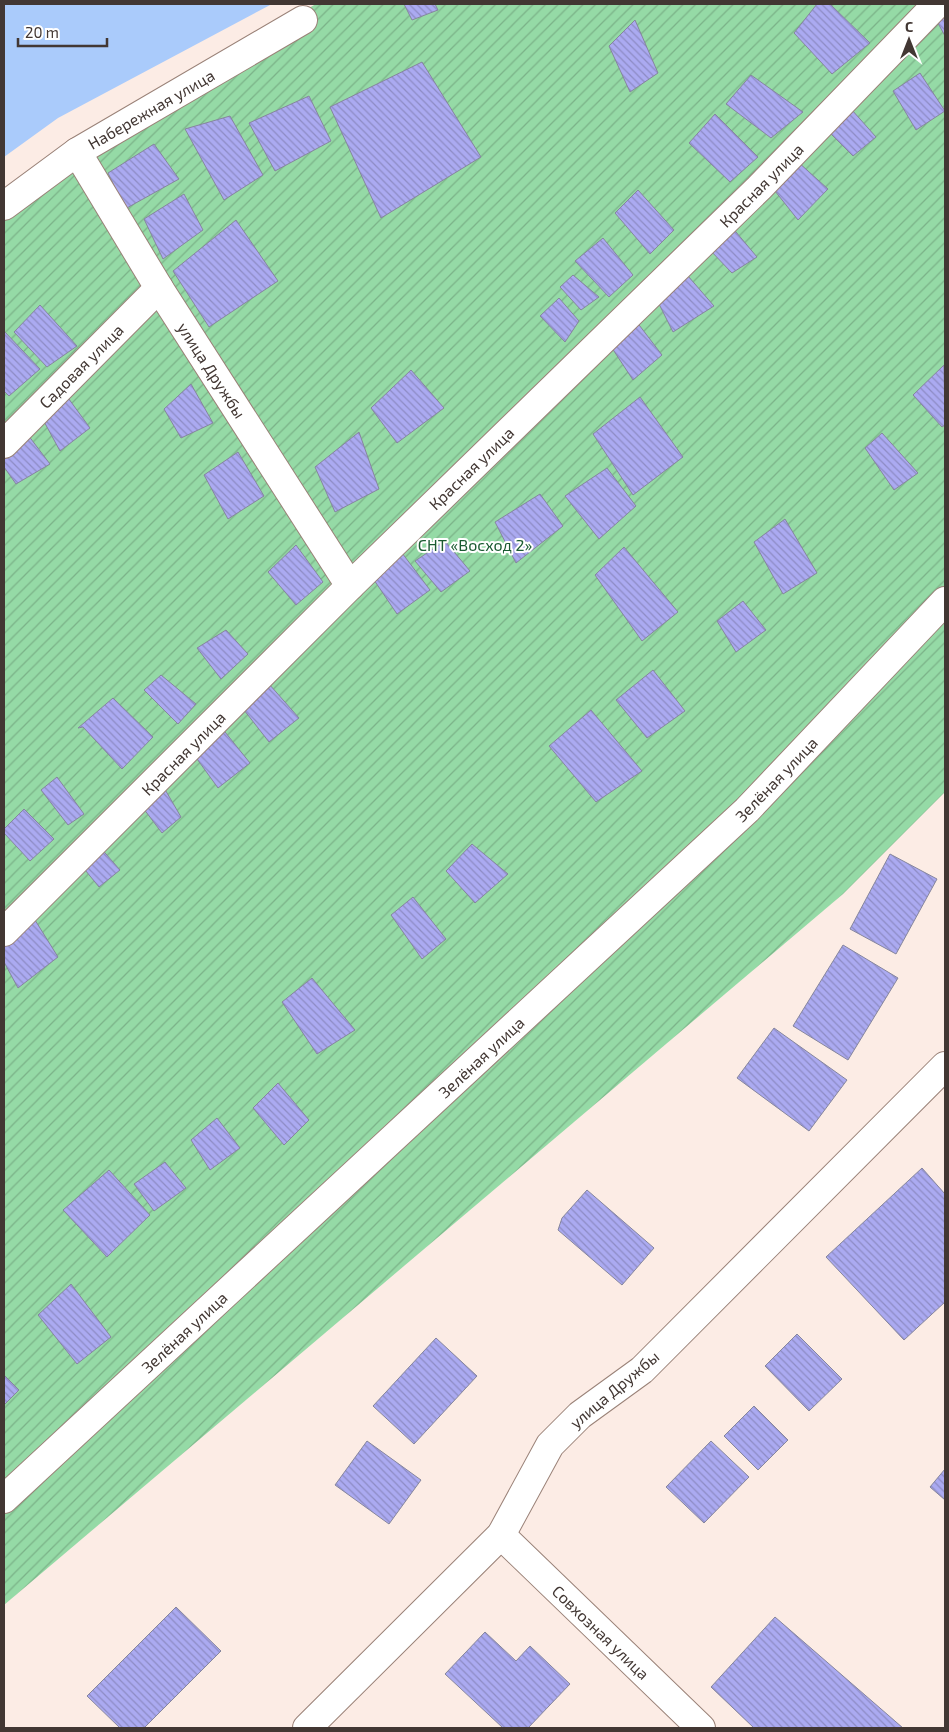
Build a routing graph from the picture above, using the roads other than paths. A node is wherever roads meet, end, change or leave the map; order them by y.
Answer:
1 (937, 4) edge
2 (303, 20) dead end
3 (77, 152) junction
4 (4, 206) edge
5 (159, 288) junction
6 (4, 444) edge
7 (350, 586) junction
8 (945, 601) edge
9 (4, 932) edge
10 (945, 1066) edge
11 (4, 1499) edge
12 (501, 1535) junction
13 (307, 1728) edge
14 (701, 1728) edge

1 - 7 street, Красная улица
2 - 3 street, Набережная улица
3 - 4 street, Набережная улица
3 - 5 street, улица Дружбы
5 - 6 street, Садовая улица
5 - 7 street, улица Дружбы
7 - 9 street, Красная улица
8 - 11 street, Зелёная улица
10 - 12 street, улица Дружбы
12 - 13 street, улица Дружбы
12 - 14 street, Совхозная улица

